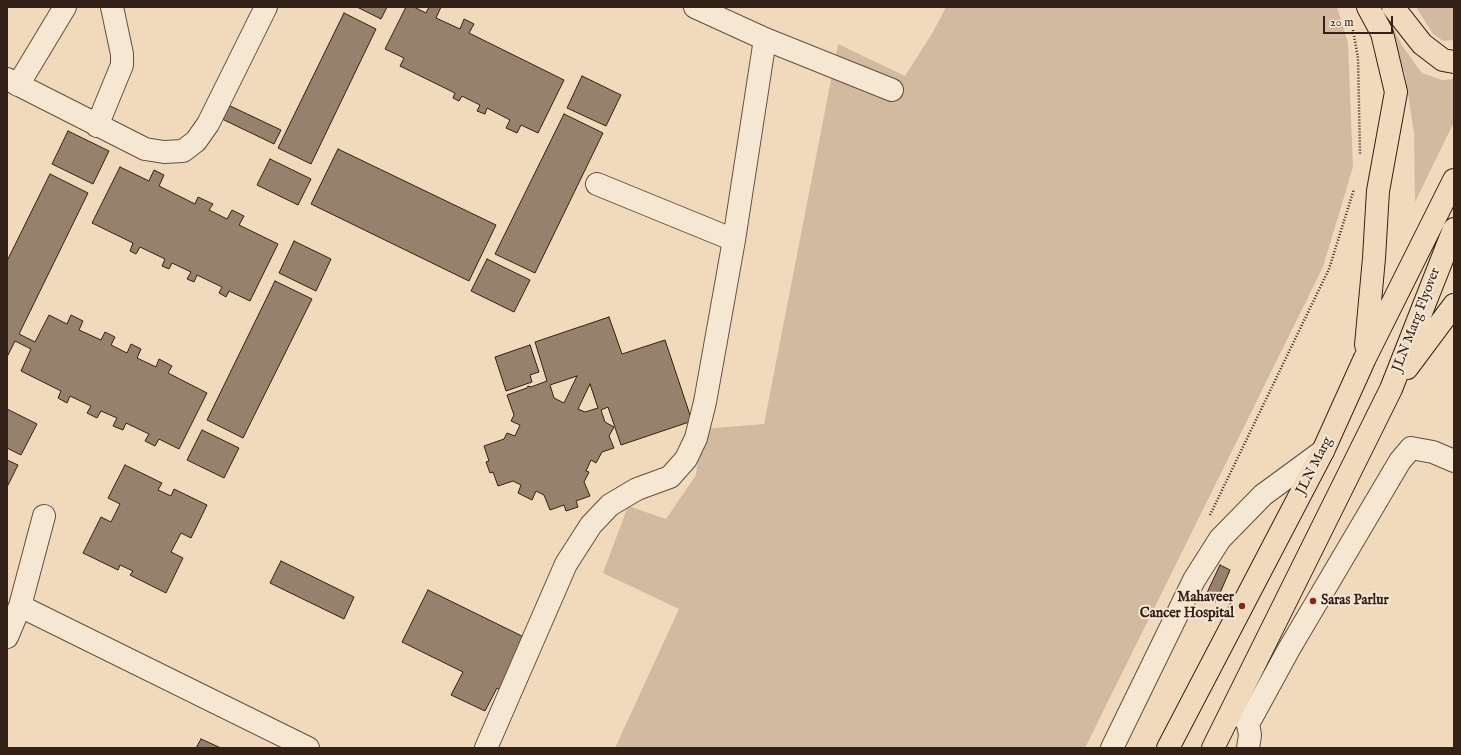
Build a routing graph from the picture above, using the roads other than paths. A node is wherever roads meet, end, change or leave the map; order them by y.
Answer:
1 (65, 7) edge
2 (112, 7) edge
3 (266, 7) edge
4 (695, 7) edge
5 (1368, 7) edge
6 (1393, 7) edge
7 (765, 39) junction
8 (1454, 62) edge
9 (12, 82) edge
10 (892, 90) dead end
11 (97, 126) junction
12 (1454, 180) edge
13 (597, 184) dead end
14 (1454, 229) edge
15 (734, 240) junction
16 (1454, 305) edge
17 (1365, 358) junction
18 (1391, 389) junction
19 (1323, 451) junction
20 (1454, 461) edge
21 (44, 516) dead end
22 (20, 606) junction
23 (7, 637) edge
24 (1234, 703) junction
25 (1248, 724) junction
26 (308, 748) edge
27 (486, 748) edge
28 (1112, 748) edge
29 (1168, 748) edge
30 (1213, 748) edge
31 (1248, 748) edge

1 - 9 street
2 - 11 street
3 - 11 street
4 - 7 street
5 - 17 main road
6 - 8 main road
7 - 10 street
7 - 15 street
9 - 11 street
12 - 17 main road, JLN Marg
13 - 15 street
14 - 18 main road, JLN Marg Flyover
15 - 27 street
16 - 18 main road
17 - 19 main road, JLN Marg
18 - 24 main road
19 - 28 street
19 - 29 main road, JLN Marg
20 - 25 street
21 - 22 street
22 - 23 street
22 - 26 street
24 - 25 street
24 - 30 main road
25 - 31 street

